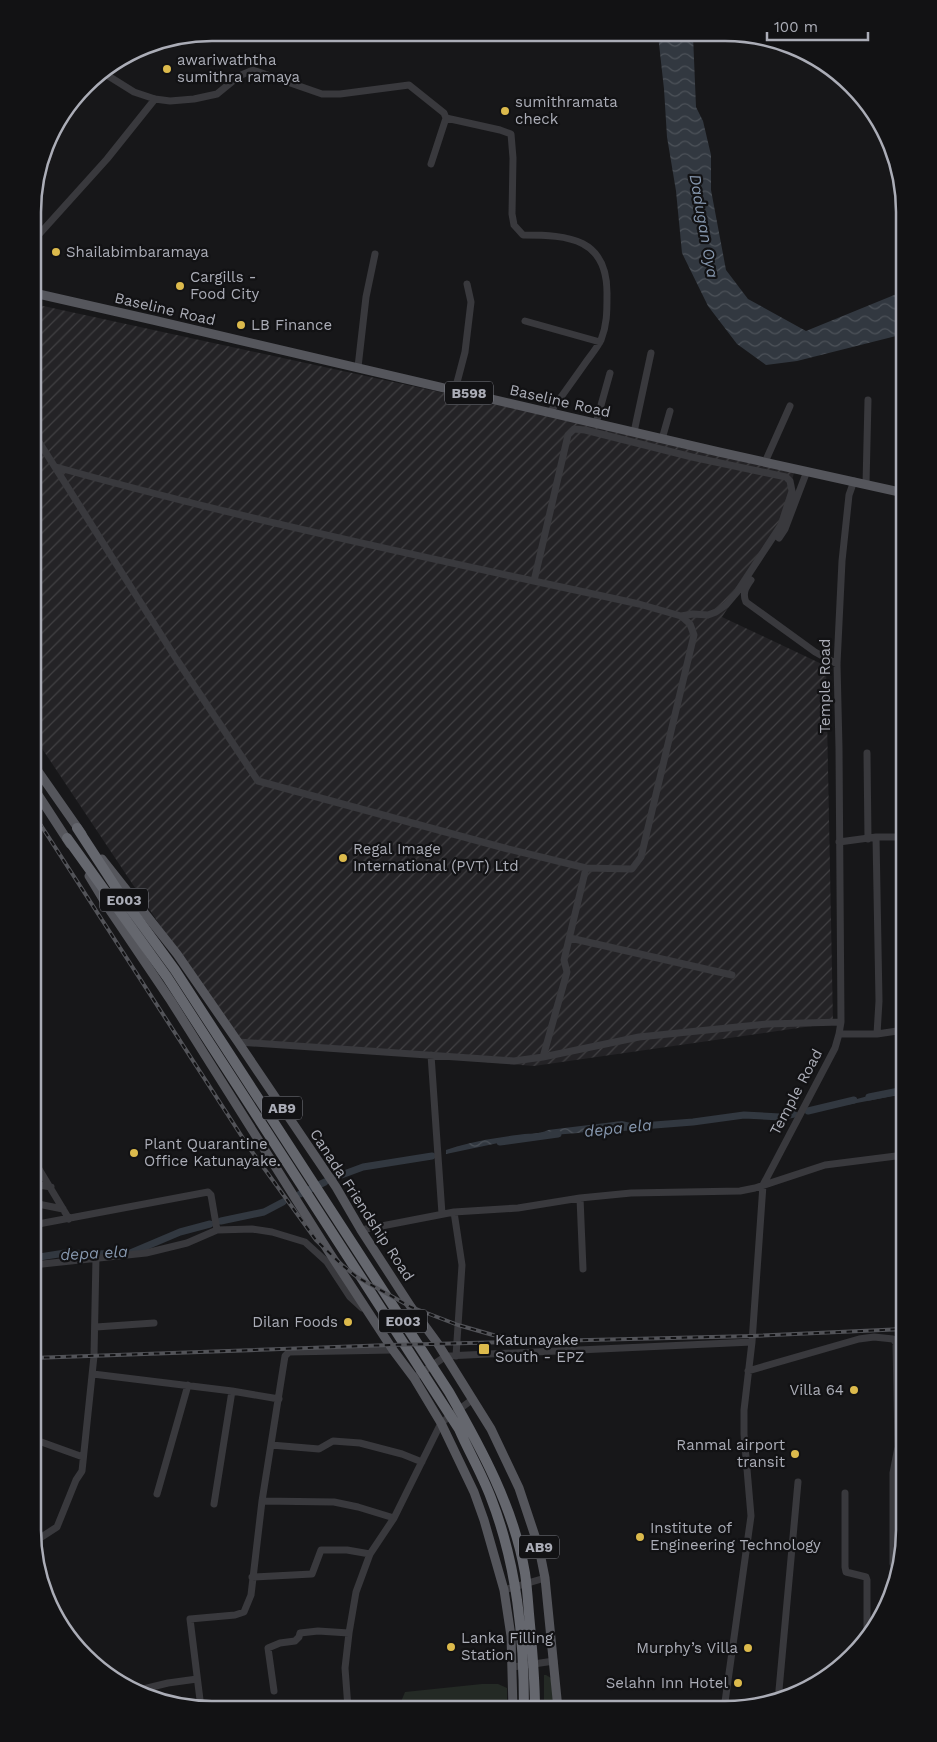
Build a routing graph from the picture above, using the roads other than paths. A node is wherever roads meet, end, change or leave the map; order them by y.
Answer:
1 (109, 76) edge
2 (155, 99) junction
3 (446, 118) junction
4 (431, 164) dead end
5 (41, 232) edge
6 (375, 254) dead end
7 (466, 284) dead end
8 (41, 296) edge
9 (525, 321) dead end
10 (600, 342) junction
11 (651, 354) dead end
12 (358, 367) junction
13 (610, 373) dead end
14 (455, 390) junction
15 (868, 400) dead end
16 (790, 406) dead end
17 (670, 411) dead end
18 (550, 412) junction
19 (596, 423) junction
20 (634, 432) junction
21 (662, 439) junction
22 (41, 444) edge
23 (765, 462) junction
24 (56, 467) junction
25 (806, 471) junction
26 (854, 481) junction
27 (866, 484) junction
28 (896, 491) edge
29 (534, 581) junction
30 (681, 616) junction
31 (837, 664) junction
32 (867, 753) dead end
33 (41, 776) edge
34 (41, 799) edge
35 (77, 828) junction
36 (896, 837) edge
37 (67, 838) junction
38 (872, 838) junction
39 (839, 842) junction
40 (586, 868) junction
41 (570, 938) junction
42 (171, 974) junction
43 (732, 975) dead end
44 (841, 1022) junction
45 (895, 1031) edge
46 (839, 1034) junction
47 (877, 1034) junction
48 (238, 1042) junction
49 (431, 1055) junction
50 (543, 1057) junction
51 (895, 1156) edge
52 (41, 1173) edge
53 (763, 1185) junction
54 (41, 1186) edge
55 (51, 1188) junction
56 (580, 1198) junction
57 (41, 1205) edge
58 (63, 1209) junction
59 (454, 1212) junction
60 (442, 1214) junction
61 (69, 1219) junction
62 (41, 1224) edge
63 (216, 1230) junction
64 (361, 1230) junction
65 (96, 1258) junction
66 (41, 1264) edge
67 (583, 1269) dead end
68 (366, 1309) junction
69 (154, 1324) dead end
70 (96, 1328) junction
71 (752, 1342) junction
72 (895, 1342) edge
73 (394, 1350) junction
74 (451, 1356) junction
75 (748, 1371) junction
76 (93, 1374) junction
77 (414, 1378) junction
78 (188, 1385) junction
79 (232, 1391) junction
80 (473, 1398) junction
81 (279, 1399) junction
82 (441, 1423) junction
83 (41, 1442) edge
84 (271, 1445) junction
85 (83, 1457) junction
86 (422, 1462) junction
87 (895, 1462) edge
88 (798, 1482) dead end
89 (845, 1493) dead end
90 (157, 1494) dead end
91 (262, 1502) junction
92 (214, 1504) dead end
93 (394, 1518) junction
94 (42, 1537) edge
95 (370, 1554) junction
96 (893, 1558) edge
97 (252, 1577) junction
98 (545, 1578) junction
99 (504, 1590) junction
100 (867, 1624) edge
101 (349, 1633) junction
102 (554, 1660) junction
103 (513, 1667) junction
104 (197, 1679) junction
105 (147, 1688) edge
106 (274, 1691) dead end
107 (779, 1692) edge
108 (200, 1700) edge
109 (347, 1701) edge
110 (513, 1701) edge
111 (524, 1701) edge
112 (535, 1701) edge
113 (557, 1701) edge
114 (725, 1701) edge

1 - 2 street
2 - 3 street
2 - 5 street
3 - 4 street
3 - 10 street
6 - 12 street
7 - 14 street
8 - 12 main road, Baseline Road / B598
9 - 10 street
10 - 18 street
11 - 20 street
12 - 14 main road, Baseline Road / B598
13 - 19 street
14 - 18 main road, Baseline Road / B598
15 - 27 street
16 - 23 street
17 - 21 street
18 - 19 main road, Baseline Road / B598
19 - 20 main road, Baseline Road / B598
20 - 21 main road, Baseline Road / B598
21 - 23 main road, Baseline Road / B598
22 - 24 street
23 - 25 main road, Baseline Road / B598
24 - 29 street
24 - 40 street
25 - 26 main road, Baseline Road / B598
25 - 31 street
26 - 27 main road, Baseline Road / B598
26 - 31 street, Temple Road
27 - 28 main road, Baseline Road / B598
29 - 30 street
29 - 30 street
30 - 40 street
31 - 39 street, Temple Road
32 - 38 street
33 - 35 main road, Canada Friendship Road / AB9
34 - 37 main road, AB9
35 - 42 highway, E003
35 - 48 main road, Canada Friendship Road / AB9
36 - 38 street
37 - 42 highway, E003
37 - 68 main road, AB9
38 - 39 street
38 - 47 street
39 - 44 street, Temple Road
40 - 41 street
41 - 43 street
41 - 50 street
42 - 111 highway, E003
42 - 112 highway, E003
44 - 46 street, Temple Road
44 - 50 street
45 - 47 street
46 - 47 street
46 - 53 street, Temple Road
48 - 49 street
48 - 64 main road, Canada Friendship Road / AB9
49 - 50 street
49 - 60 street
51 - 53 street
52 - 55 street
53 - 56 street
53 - 71 street, Temple Road
54 - 55 street
55 - 58 street
56 - 59 street
56 - 67 street
57 - 58 street
58 - 61 street
59 - 60 street
59 - 74 street
60 - 64 street
61 - 62 street
61 - 63 street
63 - 65 street
63 - 68 street
64 - 74 main road, Canada Friendship Road / AB9
65 - 66 street
65 - 70 street
68 - 73 main road, AB9
69 - 70 street
70 - 76 street
71 - 74 street
71 - 75 street, Temple Road
72 - 75 street
73 - 77 main road, AB9
73 - 81 street
74 - 77 street
74 - 80 main road, Canada Friendship Road / AB9
75 - 114 street, Temple Road
76 - 78 street
76 - 85 street
77 - 82 main road, AB9
78 - 79 street
78 - 90 street
79 - 81 street
79 - 92 street
80 - 82 street
80 - 98 main road, Canada Friendship Road / AB9
81 - 84 street
82 - 86 street
82 - 99 main road, AB9
83 - 85 street
84 - 86 street
84 - 91 street
85 - 94 street
86 - 93 street
87 - 96 street
88 - 107 street
89 - 100 street
91 - 93 street
91 - 97 street
93 - 95 street
95 - 97 street
95 - 101 street
97 - 104 street
98 - 99 street
98 - 102 main road, Canada Friendship Road / AB9
99 - 103 main road, AB9
101 - 106 street
101 - 109 street
102 - 103 street
102 - 113 main road, Canada Friendship Road / AB9
103 - 110 main road, AB9
104 - 105 street
104 - 108 street

